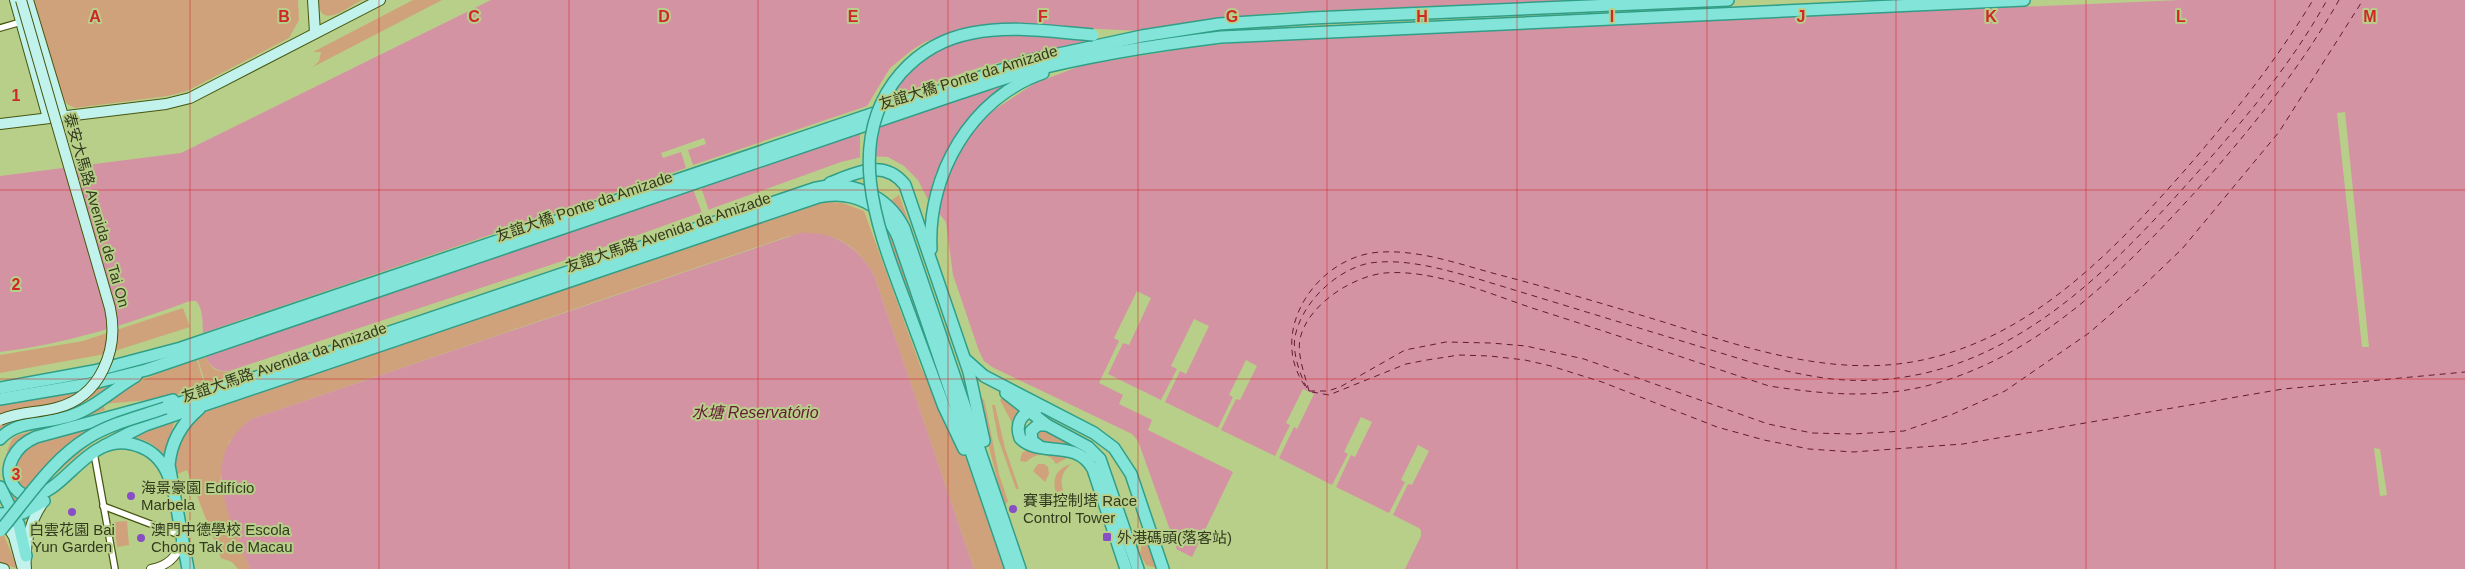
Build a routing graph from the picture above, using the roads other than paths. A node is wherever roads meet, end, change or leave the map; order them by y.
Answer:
1 (15, 0) edge
2 (21, 0) edge
3 (28, 0) edge
4 (313, 0) edge
5 (380, 0) edge
6 (1728, 0) edge
7 (2024, 0) edge
8 (21, 22) junction
9 (0, 28) edge
10 (315, 33) junction
11 (1142, 36) junction
12 (1083, 58) junction
13 (62, 116) junction
14 (48, 118) junction
15 (0, 124) edge
16 (816, 188) junction
17 (932, 264) junction
18 (196, 348) junction
19 (962, 352) junction
20 (146, 370) junction
21 (989, 379) junction
22 (0, 388) edge
23 (213, 397) junction
24 (0, 399) edge
25 (1029, 412) junction
26 (1050, 412) junction
27 (0, 420) edge
28 (1047, 425) junction
29 (0, 439) edge
30 (104, 446) junction
31 (1039, 446) junction
32 (93, 452) junction
33 (170, 480) junction
34 (59, 481) junction
35 (0, 487) edge
36 (991, 496) junction
37 (44, 501) junction
38 (104, 506) junction
39 (0, 514) edge
40 (14, 515) junction
41 (0, 531) edge
42 (182, 536) junction
43 (26, 556) junction
44 (0, 568) edge
45 (154, 568) edge
46 (4, 569) edge
47 (24, 569) edge
48 (115, 569) edge
49 (171, 569) edge
50 (188, 569) edge
51 (1011, 569) edge
52 (1020, 569) edge
53 (1126, 569) edge
54 (1138, 569) edge
55 (1163, 569) edge

1 - 8 main road
2 - 27 main road, 泰安大馬路 Avenida de Tai On, bridge
3 - 13 main road
4 - 10 main road
5 - 10 main road
6 - 11 main road, 友誼大橋 Ponte da Amizade
7 - 12 main road, 友誼大橋 Ponte da Amizade
8 - 9 street
8 - 14 main road
10 - 13 main road
11 - 18 main road, 友誼大橋 Ponte da Amizade
11 - 36 main road, bridge
12 - 17 main road
12 - 18 main road, 友誼大橋 Ponte da Amizade
13 - 14 main road
14 - 15 main road
16 - 17 main road
16 - 23 main road, 友誼大馬路 Avenida da Amizade
16 - 36 main road, 友誼大馬路 Avenida da Amizade
17 - 19 main road
18 - 20 main road
18 - 22 main road
19 - 21 main road
19 - 36 main road
20 - 24 main road
20 - 29 main road
21 - 25 main road
21 - 26 main road
23 - 30 main road, 友誼大馬路 Avenida da Amizade
23 - 33 main road
23 - 34 main road, 友誼大馬路 Avenida da Amizade
23 - 36 main road, 友誼大馬路 Avenida da Amizade
23 - 41 main road, bridge
25 - 26 main road
25 - 28 main road
25 - 31 main road
26 - 55 main road
28 - 31 main road
28 - 54 main road
30 - 32 main road, 友誼大馬路 Avenida da Amizade
30 - 33 main road
31 - 53 main road
32 - 34 main road, 友誼大馬路 Avenida da Amizade
32 - 38 street
33 - 42 main road
34 - 37 main road
35 - 40 main road
36 - 51 main road, 友誼大馬路 Avenida da Amizade
36 - 52 main road, 友誼大馬路 Avenida da Amizade
37 - 40 main road
37 - 43 main road
38 - 42 street
38 - 48 street
39 - 40 main road
39 - 47 main road
40 - 43 main road
42 - 45 street
42 - 50 main road
43 - 47 main road
44 - 46 main road
45 - 49 street

